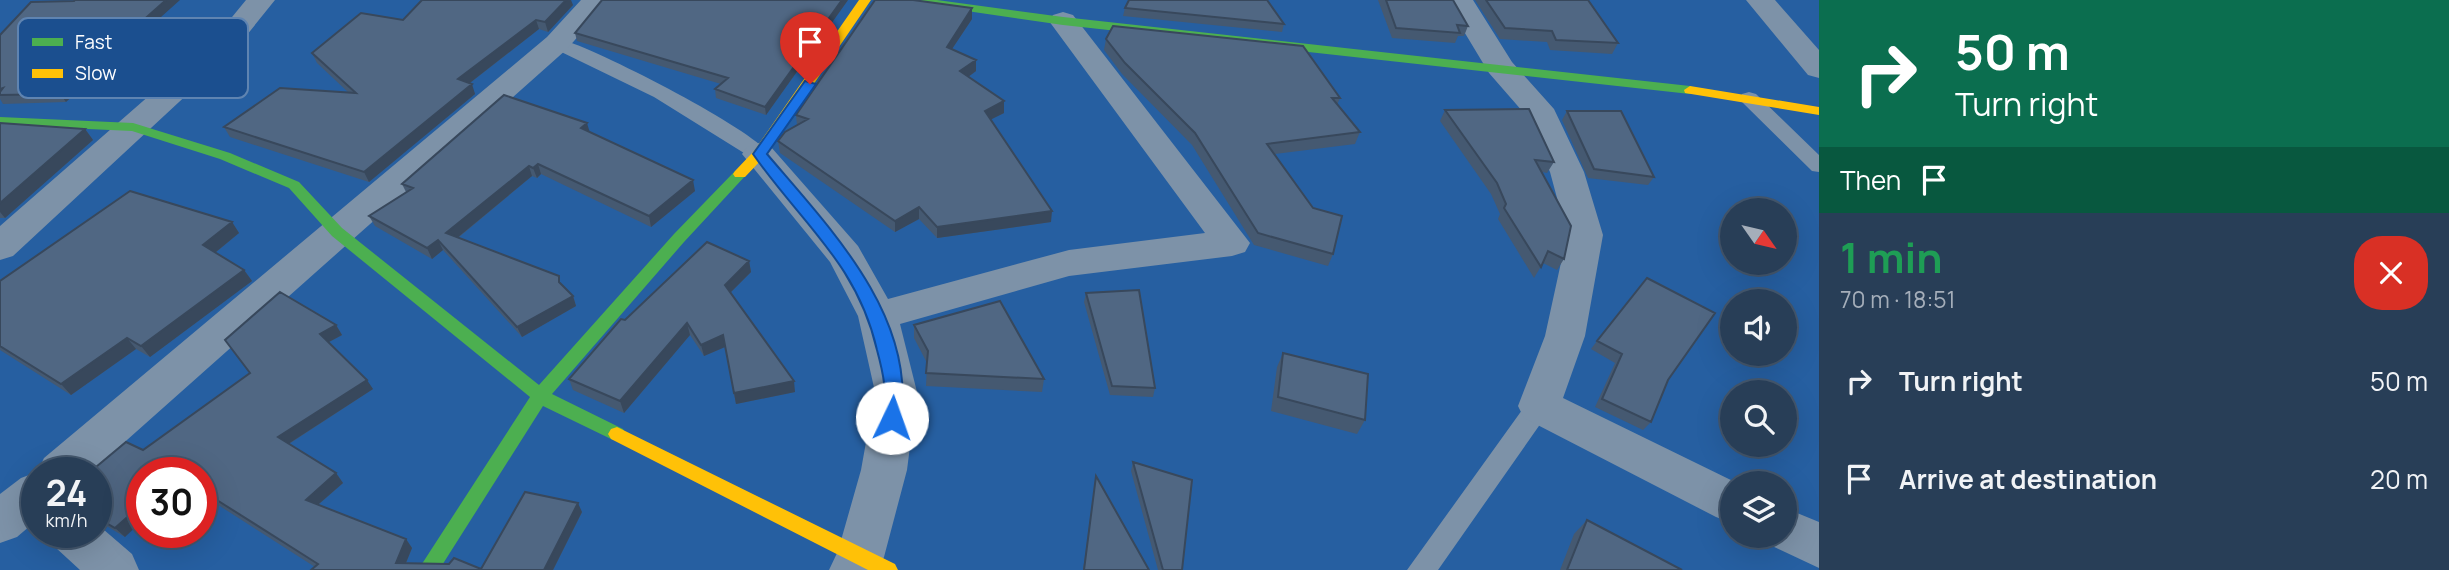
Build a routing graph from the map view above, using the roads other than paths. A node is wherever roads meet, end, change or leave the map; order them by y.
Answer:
1 (261, 0) edge
2 (596, 0) edge
3 (865, 0) edge
4 (912, 0) edge
5 (1459, 0) edge
6 (1760, 0) edge
7 (988, 5) edge
8 (246, 18) edge
9 (1063, 21) junction
10 (557, 43) junction
11 (1500, 67) junction
12 (1819, 69) edge
13 (1749, 97) junction
14 (165, 98) edge
15 (1819, 111) edge
16 (0, 121) edge
17 (133, 127) junction
18 (760, 154) junction
19 (1819, 166) edge
20 (337, 232) junction
21 (0, 247) edge
22 (878, 316) junction
23 (540, 396) junction
24 (1539, 406) junction
25 (79, 457) edge
26 (1720, 497) edge
27 (1797, 535) edge
28 (1819, 546) edge
29 (90, 548) edge
30 (867, 566) edge
31 (115, 570) edge
32 (428, 570) edge
33 (1421, 570) edge

1 - 8 street
2 - 10 street
3 - 18 street
4 - 7 street
5 - 11 street
6 - 12 street
7 - 9 street
9 - 11 street
9 - 22 street
10 - 18 lane
10 - 20 street
11 - 13 street
11 - 24 street
13 - 15 street
13 - 19 lane
14 - 17 street
16 - 17 street
17 - 20 street
17 - 21 street
18 - 22 street
18 - 23 street
20 - 23 street
20 - 25 street
22 - 30 street
23 - 30 street
23 - 32 street
24 - 26 street
24 - 33 lane
27 - 28 street
29 - 31 street

